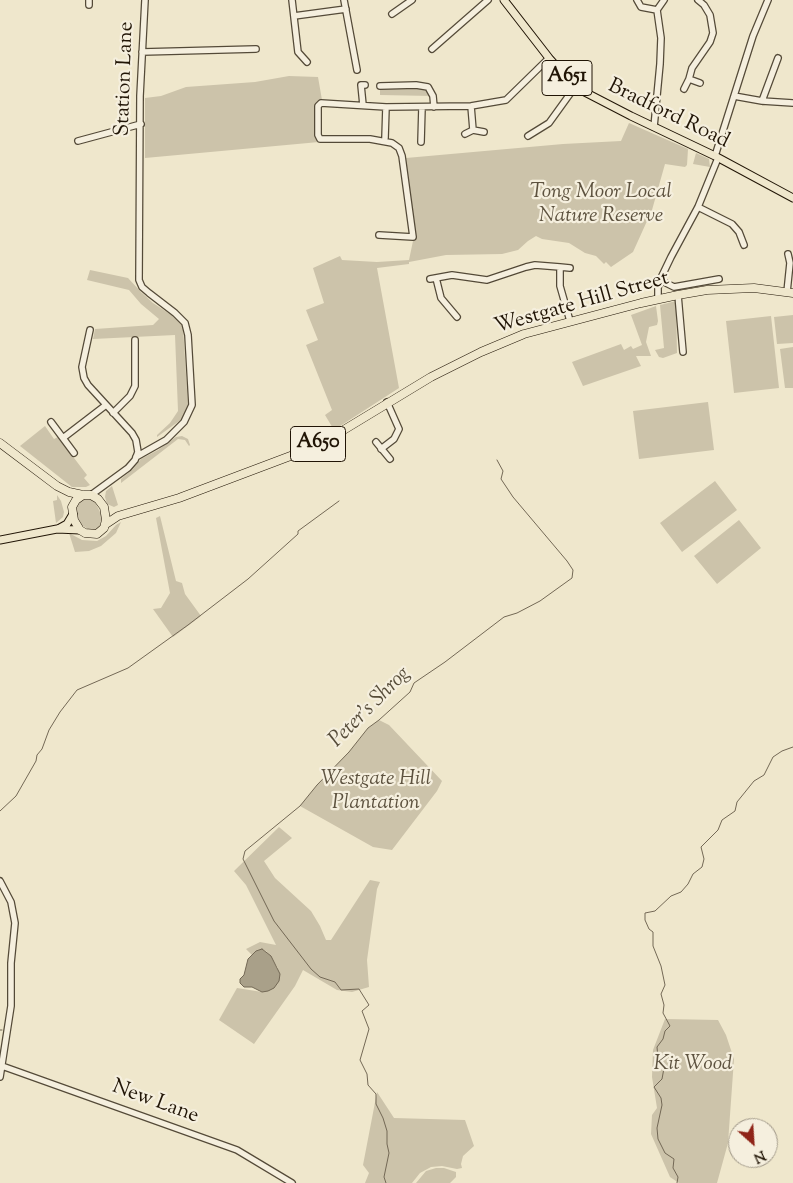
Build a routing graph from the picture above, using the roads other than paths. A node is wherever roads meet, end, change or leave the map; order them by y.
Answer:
1 (145, 0) edge
2 (292, 0) edge
3 (344, 0) edge
4 (412, 0) edge
5 (488, 0) edge
6 (504, 0) edge
7 (637, 0) edge
8 (664, 0) edge
9 (698, 0) edge
10 (768, 0) edge
11 (346, 9) junction
12 (657, 10) junction
13 (394, 11) dead end
14 (294, 16) junction
15 (432, 48) dead end
16 (256, 49) dead end
17 (142, 52) junction
18 (549, 58) junction
19 (778, 58) dead end
20 (308, 62) dead end
21 (357, 70) dead end
22 (689, 79) junction
23 (700, 83) dead end
24 (365, 85) dead end
25 (380, 86) dead end
26 (575, 87) junction
27 (684, 89) dead end
28 (734, 96) junction
29 (762, 101) junction
30 (793, 103) edge
31 (363, 105) junction
32 (471, 106) junction
33 (386, 107) junction
34 (422, 107) junction
35 (434, 107) junction
36 (141, 124) junction
37 (654, 127) junction
38 (473, 130) junction
39 (484, 132) dead end
40 (465, 134) dead end
41 (528, 136) dead end
42 (385, 138) dead end
43 (78, 141) dead end
44 (421, 142) dead end
45 (717, 157) junction
46 (793, 198) edge
47 (698, 208) junction
48 (378, 235) dead end
49 (744, 245) dead end
50 (788, 254) dead end
51 (560, 267) junction
52 (570, 268) dead end
53 (719, 279) dead end
54 (660, 280) junction
55 (790, 292) edge
56 (678, 294) junction
57 (658, 299) junction
58 (457, 317) dead end
59 (570, 321) junction
60 (90, 330) dead end
61 (135, 340) dead end
62 (683, 352) dead end
63 (387, 402) junction
64 (106, 405) junction
65 (113, 412) junction
66 (50, 422) dead end
67 (63, 438) junction
68 (376, 442) dead end
69 (0, 443) edge
70 (155, 446) junction
71 (138, 447) junction
72 (381, 449) junction
73 (74, 453) dead end
74 (136, 457) junction
75 (390, 459) dead end
76 (57, 486) junction
77 (105, 486) junction
78 (87, 495) junction
79 (102, 504) junction
80 (72, 511) junction
81 (118, 516) junction
82 (106, 524) junction
83 (58, 529) junction
84 (80, 530) junction
85 (0, 540) edge
86 (0, 881) edge
87 (2, 1066) junction
88 (0, 1077) edge
89 (292, 1183) edge

1 - 17 street, Station Lane
2 - 14 street
3 - 11 street
4 - 13 street
5 - 15 street
6 - 18 main road, Bradford Road / A651
7 - 12 street
8 - 12 street
9 - 22 street
10 - 28 street
11 - 14 street
11 - 21 street
12 - 37 street
14 - 20 street
16 - 17 street
17 - 36 street, Station Lane
18 - 26 main road, Bradford Road / A651
18 - 32 street
19 - 29 street
22 - 23 street
22 - 27 street
24 - 31 street
25 - 35 street
26 - 37 main road, Bradford Road / A651
26 - 41 street
28 - 29 street
28 - 45 street
29 - 30 street
31 - 33 street
31 - 48 street
32 - 35 street
32 - 38 street
33 - 34 street
33 - 42 street
34 - 35 street
34 - 44 street
36 - 43 street
36 - 70 street, Station Lane
37 - 45 main road, Bradford Road / A651
38 - 39 street
38 - 40 street
45 - 46 main road, Bradford Road / A651
45 - 47 street
47 - 49 street
47 - 54 street
50 - 55 street
51 - 52 street
51 - 58 street
51 - 59 street
53 - 54 street
54 - 57 street
55 - 56 highway, Westgate Hill Street / A650
56 - 57 highway, Westgate Hill Street / A650
56 - 62 street
57 - 59 highway, Westgate Hill Street / A650
59 - 63 highway, Westgate Hill Street / A650
60 - 64 street
61 - 65 street
63 - 72 street
63 - 81 highway, Westgate Hill Street / A650
64 - 65 street
64 - 67 street
65 - 71 street
66 - 67 street
67 - 73 street
68 - 72 street
69 - 76 highway
70 - 71 street
70 - 74 street, Station Lane
71 - 74 street
72 - 75 street
74 - 77 street
76 - 78 highway
76 - 80 highway
77 - 78 street
77 - 79 street
78 - 79 highway
78 - 80 highway
79 - 81 highway
79 - 82 highway
80 - 83 main road
80 - 84 highway
81 - 82 highway, Westgate Hill Street / A650
82 - 84 highway, A650
83 - 84 main road
83 - 85 main road
86 - 87 street
87 - 88 street
87 - 89 street, New Lane

